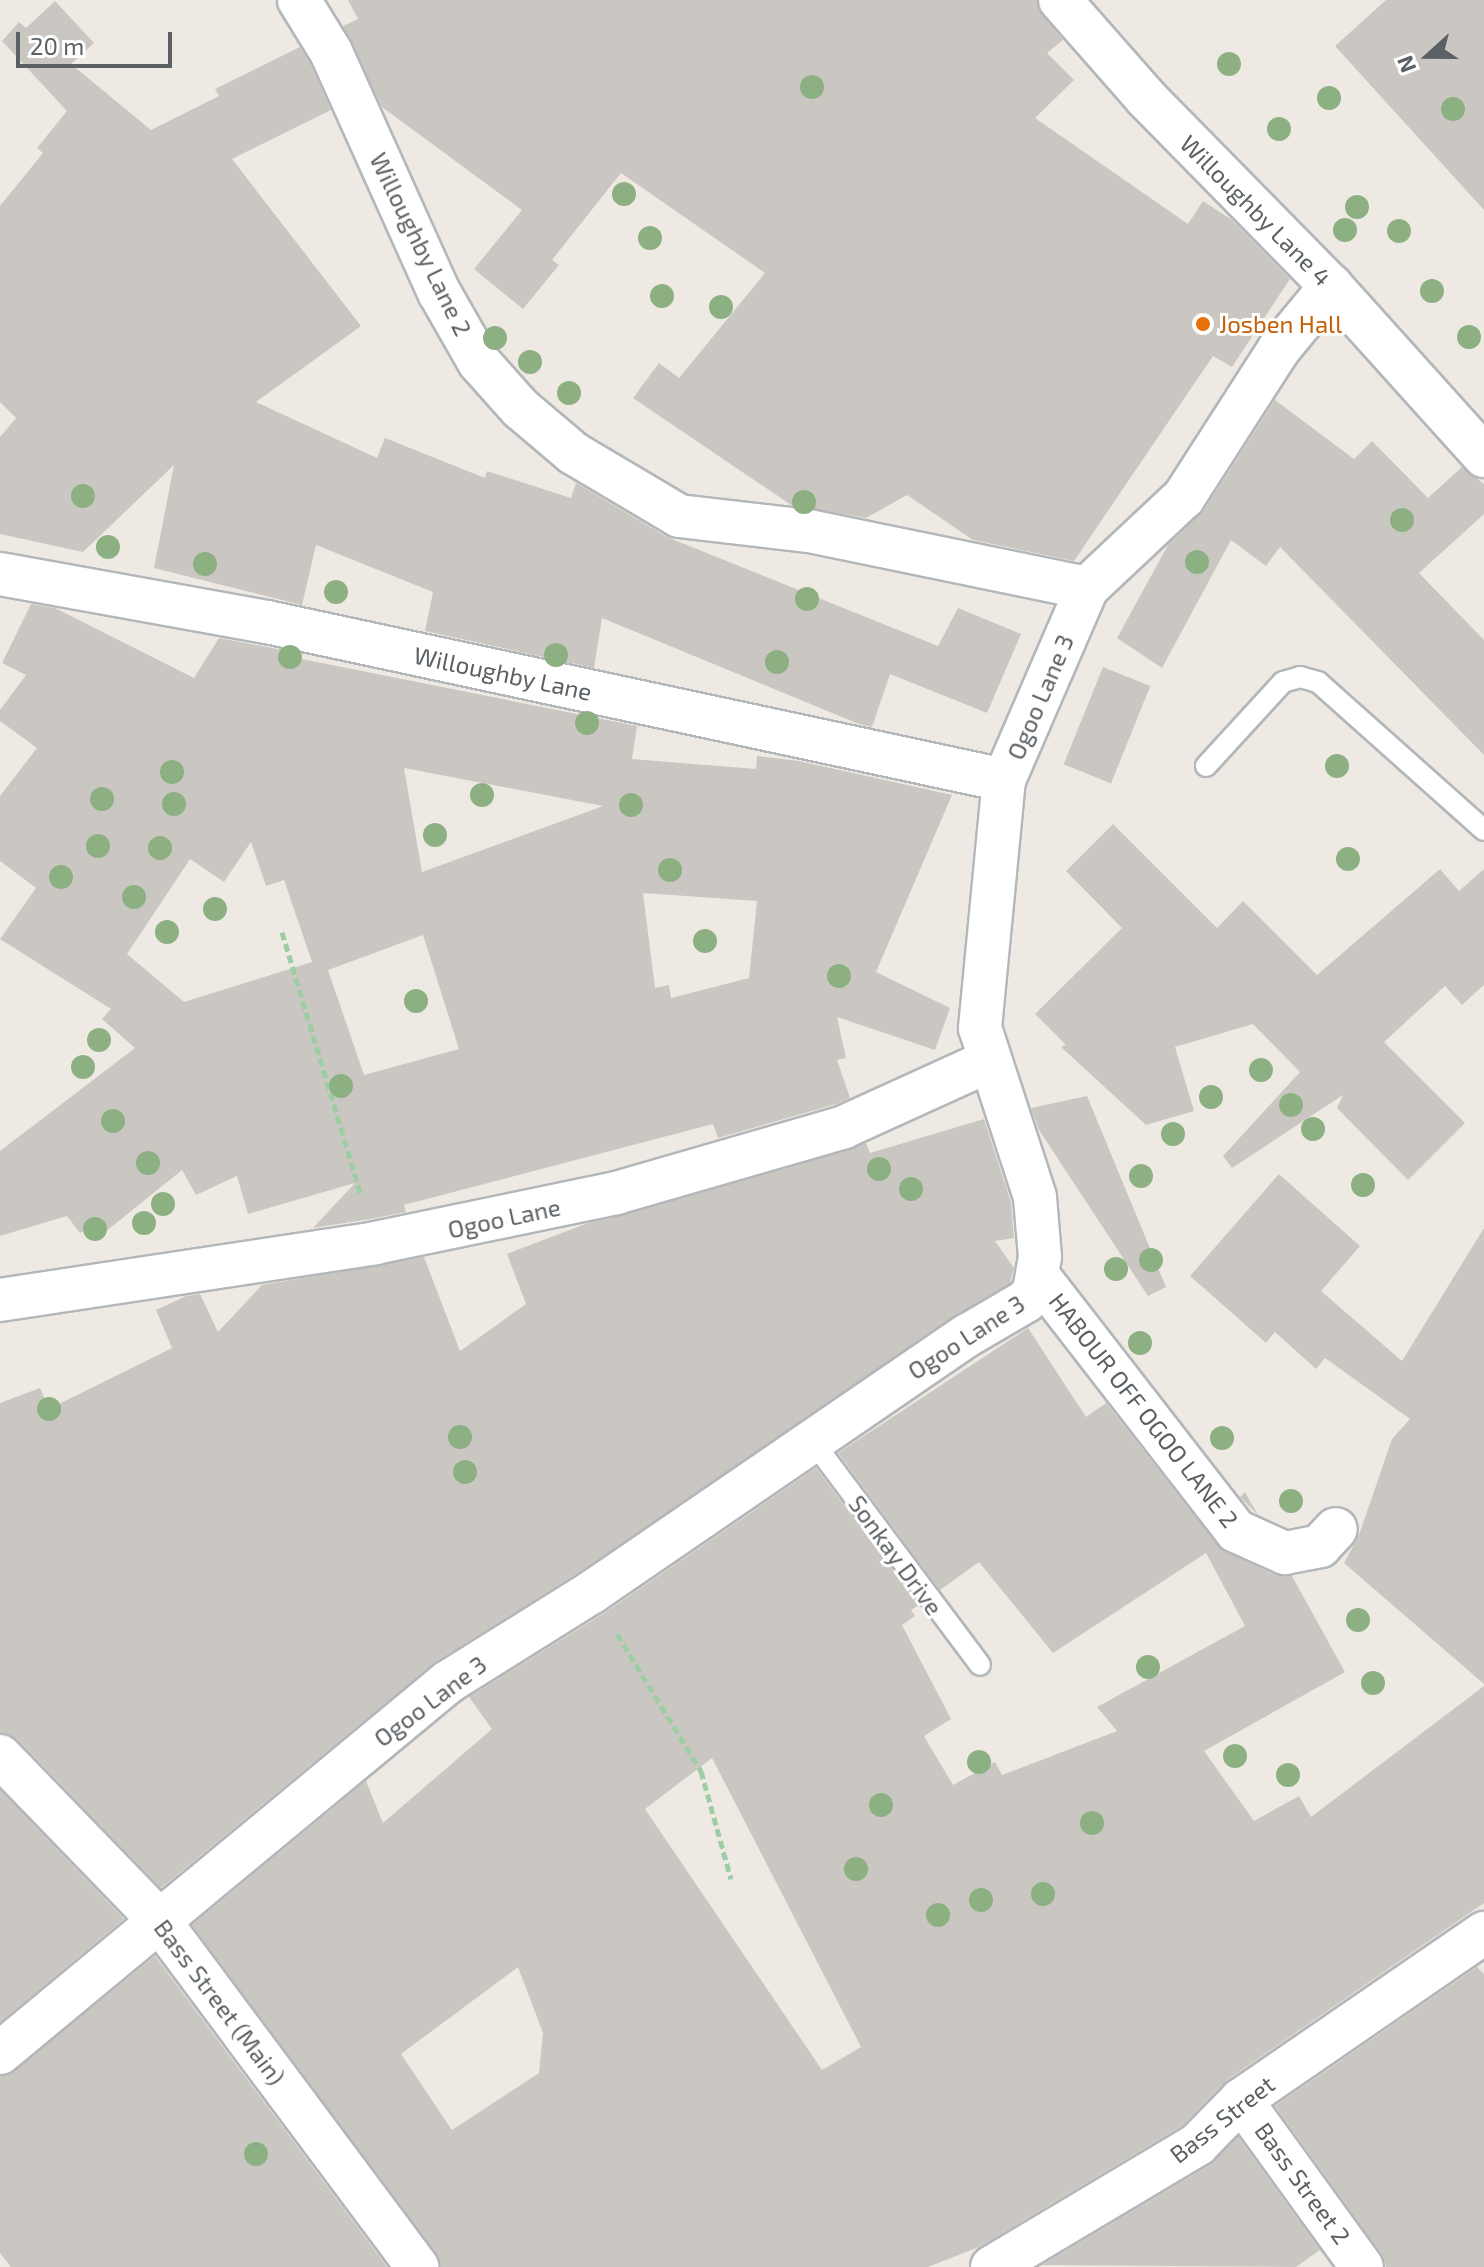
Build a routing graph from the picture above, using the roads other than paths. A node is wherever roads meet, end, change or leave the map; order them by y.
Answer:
1 (299, 0) edge
2 (1060, 0) edge
3 (1331, 286) junction
4 (1484, 456) edge
5 (0, 574) edge
6 (1087, 588) junction
7 (1206, 766) dead end
8 (1004, 780) junction
9 (1484, 830) edge
10 (989, 1061) junction
11 (1039, 1277) junction
12 (0, 1300) edge
13 (814, 1443) junction
14 (1336, 1529) dead end
15 (980, 1665) dead end
16 (0, 1756) edge
17 (158, 1919) junction
18 (1484, 1933) edge
19 (2, 2048) edge
20 (1241, 2100) junction
21 (417, 2267) edge
22 (992, 2267) edge
23 (1362, 2267) edge

1 - 6 street, Willoughby Lane 2
2 - 3 street, Willoughby Lane 4
3 - 4 street, Willoughby Lane 4
3 - 6 street, Ogoo Lane 3
5 - 8 street, Willoughby Lane
6 - 8 street, Ogoo Lane 3
7 - 9 lane
8 - 10 street, Ogoo Lane 3
10 - 11 street, Ogoo Lane 3
10 - 12 street, Ogoo Lane
11 - 13 street, Ogoo Lane 3
11 - 14 street, HABOUR OFF OGOO LANE 2
13 - 15 lane, Sonkay Drive
13 - 17 street, Ogoo Lane 3
16 - 17 street, Bass Street (Main)
17 - 19 street, Ogoo Lane 3
17 - 21 street, Bass Street (Main)
18 - 20 street, Bass Street
20 - 22 street, Bass Street
20 - 23 street, Bass Street 2

